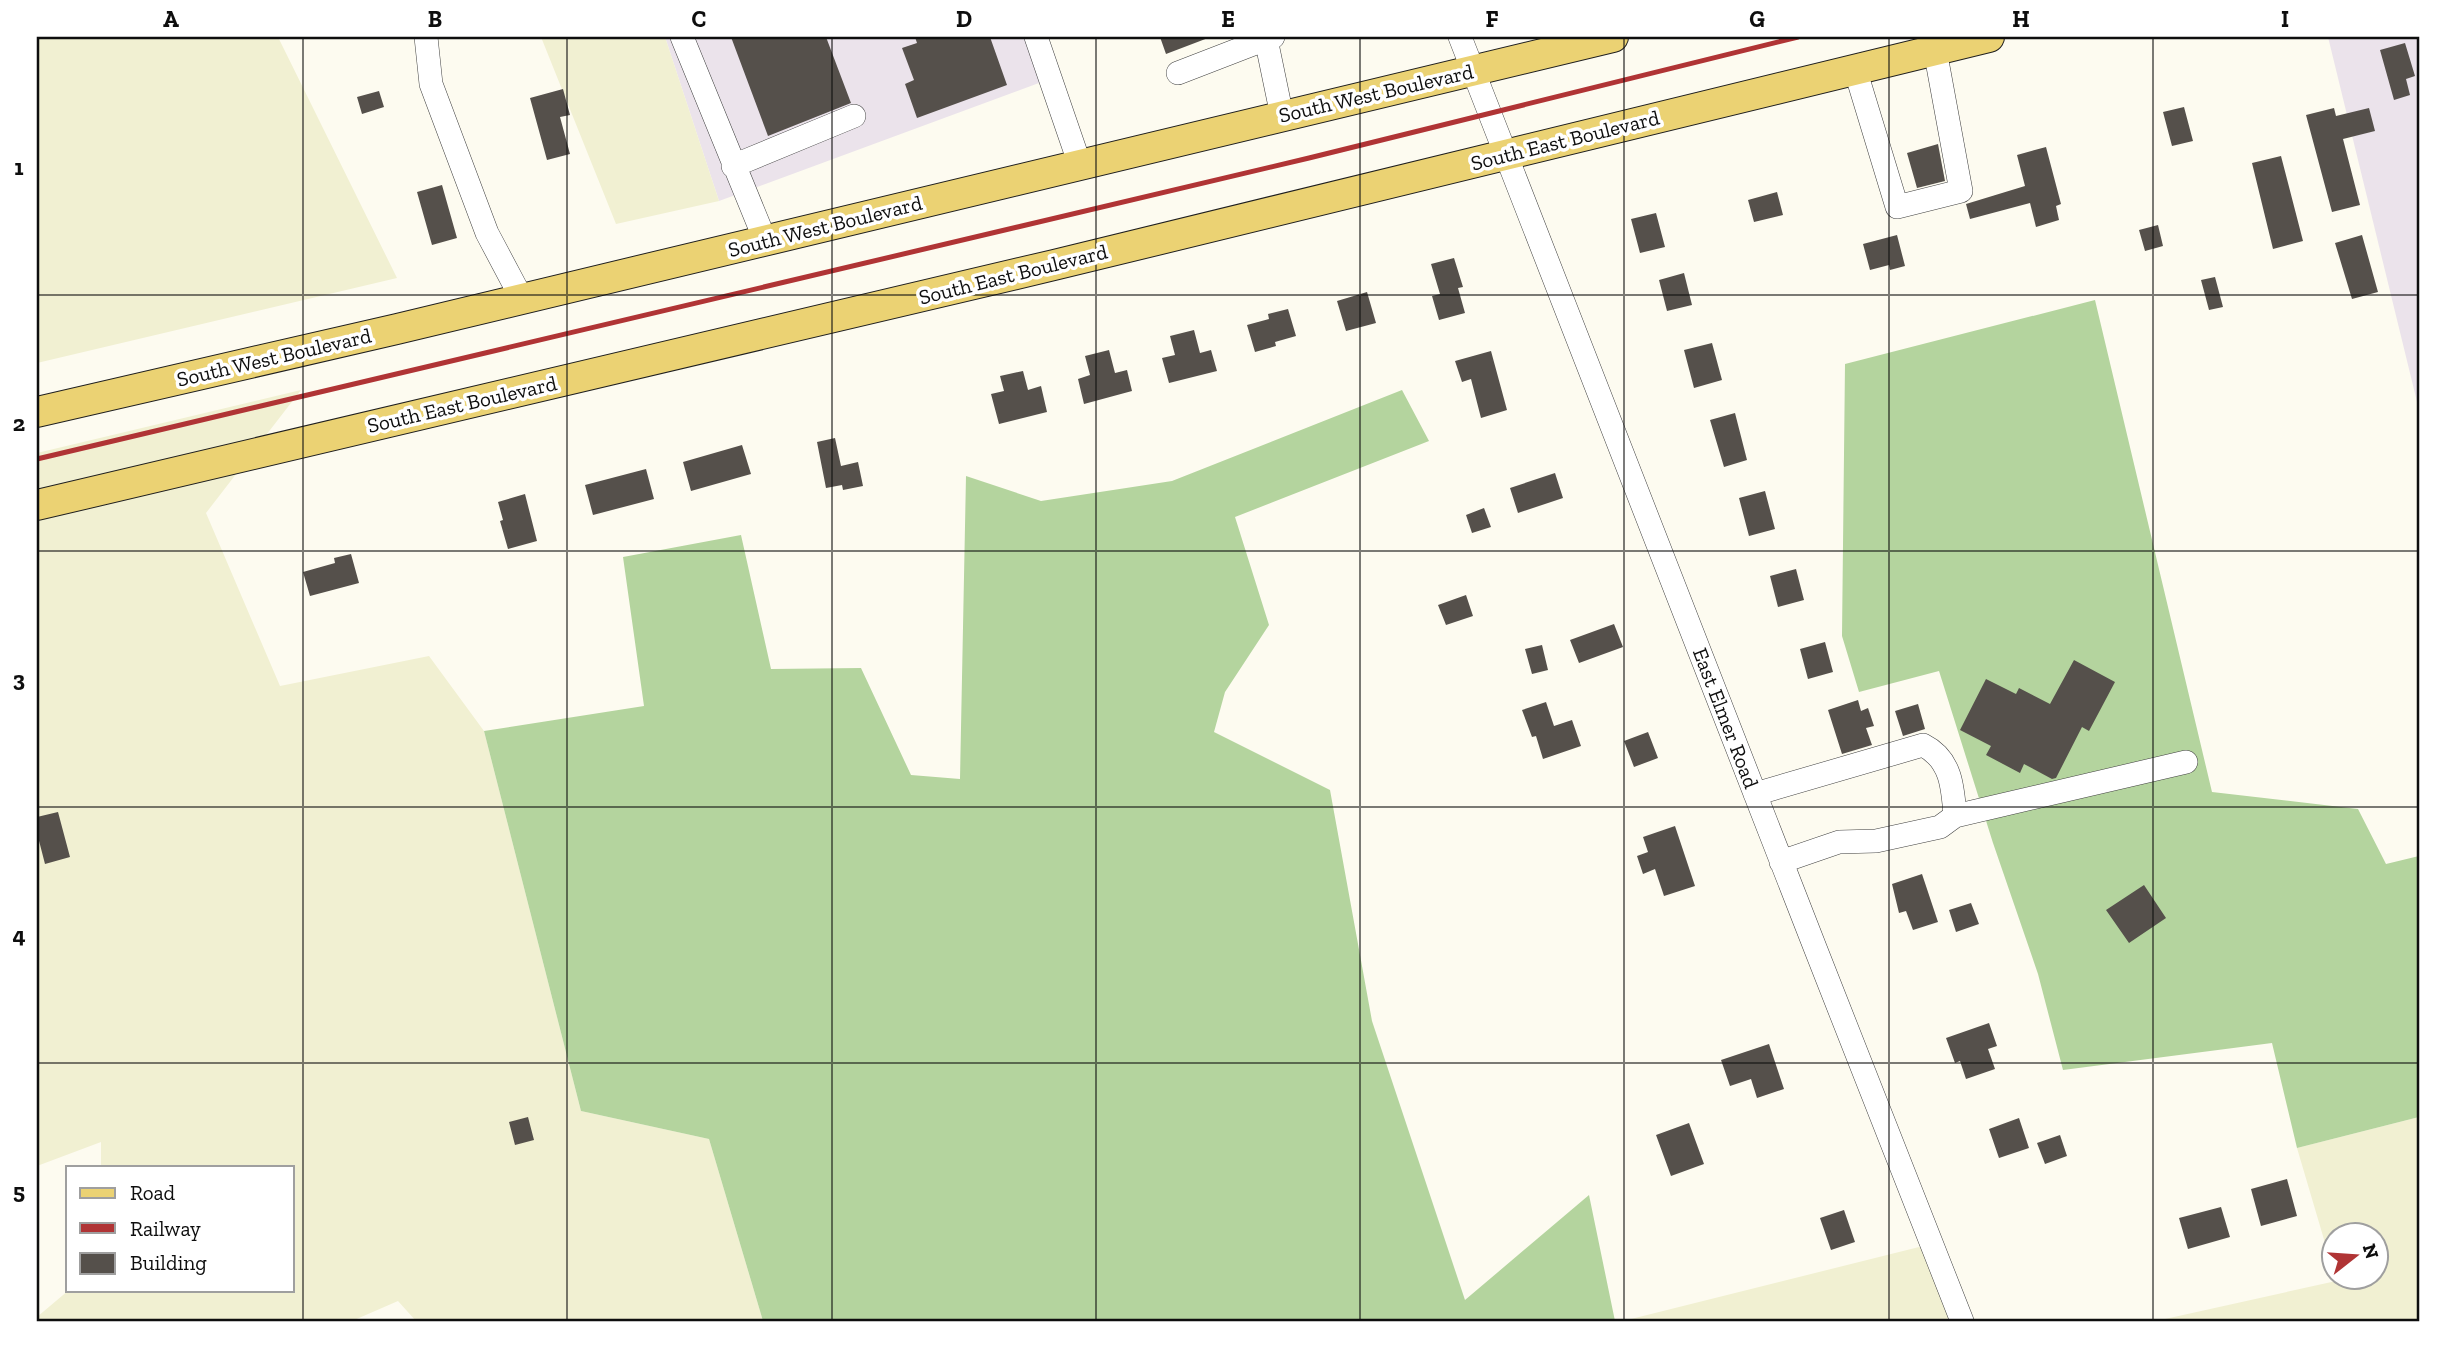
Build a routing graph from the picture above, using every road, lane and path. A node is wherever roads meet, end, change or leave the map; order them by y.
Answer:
1 (426, 37) edge
2 (682, 37) edge
3 (1036, 37) edge
4 (1460, 37) edge
5 (1613, 37) edge
6 (1989, 37) edge
7 (1269, 38) edge
8 (1935, 50) junction
9 (1855, 69) junction
10 (1473, 70) junction
11 (1178, 73) dead end
12 (854, 116) dead end
13 (1282, 116) junction
14 (1507, 155) junction
15 (1080, 165) junction
16 (733, 166) junction
17 (765, 240) junction
18 (522, 299) junction
19 (37, 412) edge
20 (37, 505) edge
21 (2186, 762) dead end
22 (1755, 794) junction
23 (1955, 816) junction
24 (1782, 862) junction
25 (1962, 1321) edge

1 - 18 street
2 - 16 street
3 - 15 street
4 - 10 street, East Elmer Road
5 - 10 main road, South West Boulevard
6 - 8 main road, South East Boulevard
7 - 11 street
7 - 13 street
8 - 9 main road, South East Boulevard
8 - 9 street
9 - 14 main road, South East Boulevard
10 - 13 main road, South West Boulevard
10 - 14 street, East Elmer Road
12 - 16 street
13 - 15 main road, South West Boulevard
14 - 20 main road, South East Boulevard
14 - 22 street, East Elmer Road
15 - 17 main road, South West Boulevard
16 - 17 street
17 - 18 main road, South West Boulevard
18 - 19 main road, South West Boulevard
21 - 23 street
22 - 23 street
22 - 24 street, East Elmer Road
23 - 24 street
24 - 25 street, East Elmer Road

